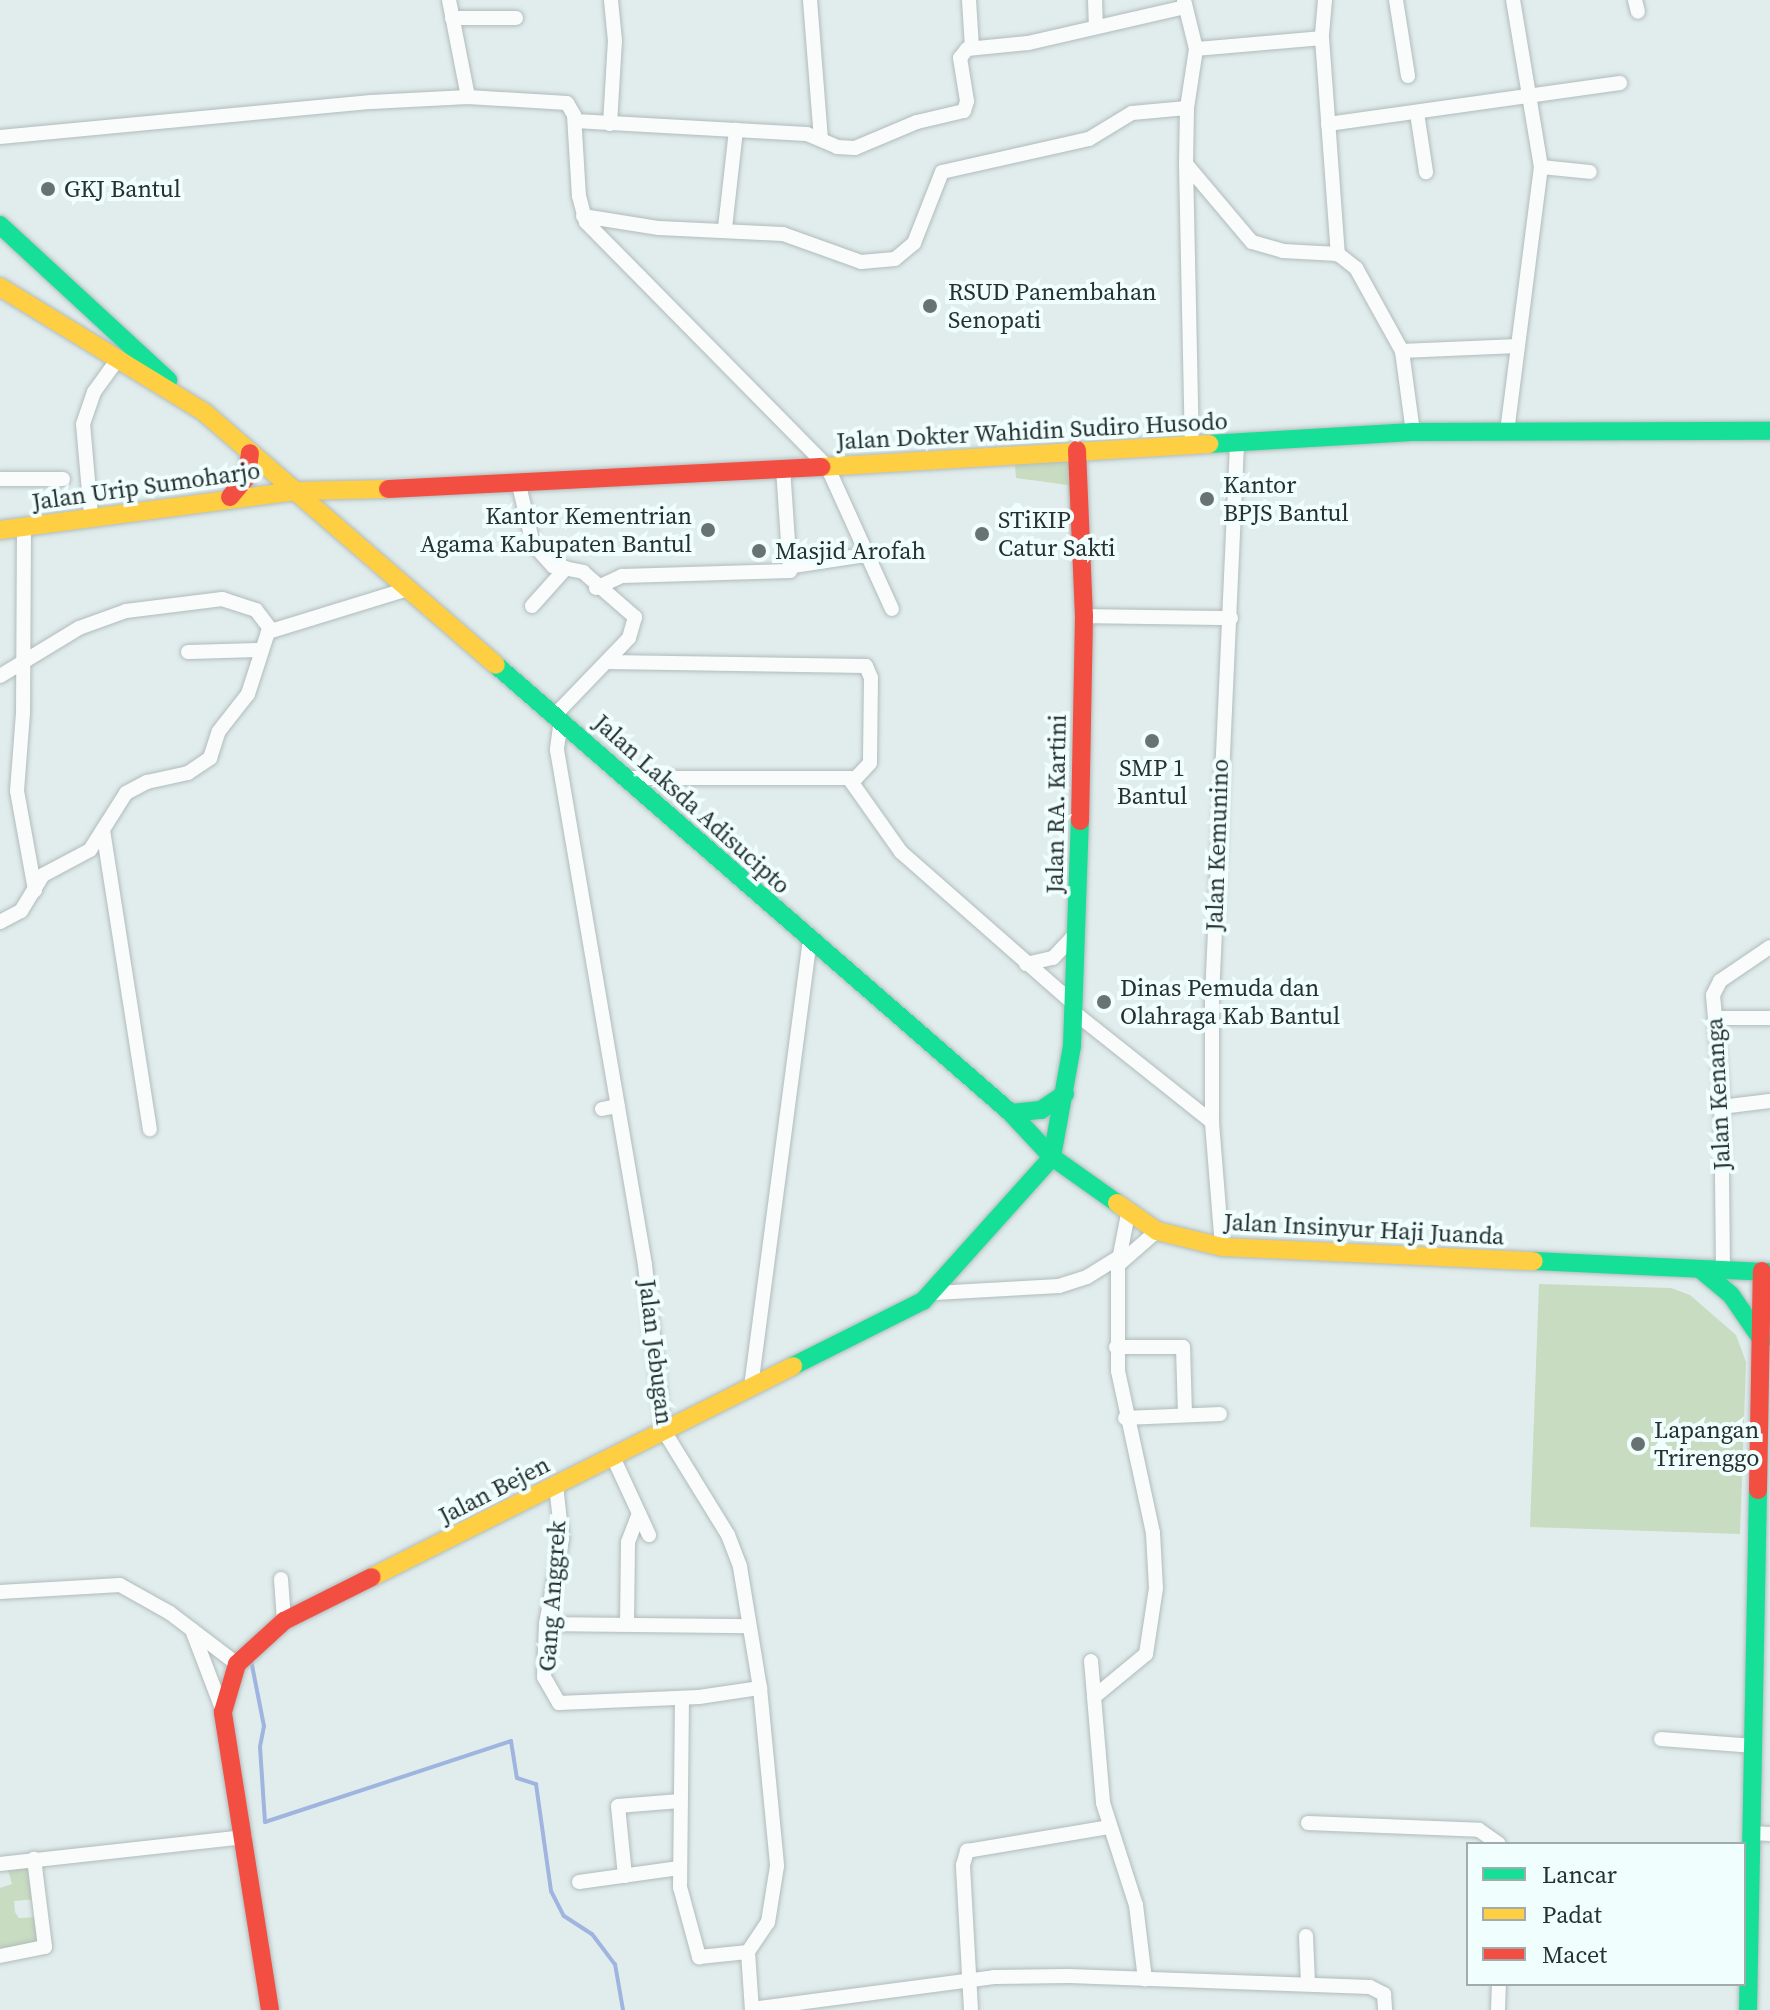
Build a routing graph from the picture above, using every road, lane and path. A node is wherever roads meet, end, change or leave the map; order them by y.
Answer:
1 (449, 0) edge
2 (611, 0) edge
3 (810, 0) edge
4 (969, 0) edge
5 (1095, 0) edge
6 (1325, 0) edge
7 (1396, 0) edge
8 (1513, 0) edge
9 (1184, 4) edge
10 (452, 18) junction
11 (516, 18) dead end
12 (1096, 27) junction
13 (1322, 38) junction
14 (972, 48) junction
15 (1196, 49) junction
16 (1408, 76) dead end
17 (1620, 83) dead end
18 (1529, 95) junction
19 (468, 97) junction
20 (1187, 108) junction
21 (1417, 113) junction
22 (575, 121) junction
23 (610, 124) junction
24 (1328, 124) junction
25 (736, 130) junction
26 (0, 137) edge
27 (821, 139) junction
28 (1186, 164) junction
29 (1541, 167) junction
30 (1426, 172) dead end
31 (1590, 172) dead end
32 (583, 216) junction
33 (0, 225) edge
34 (725, 228) junction
35 (1338, 254) junction
36 (0, 287) edge
37 (1517, 346) junction
38 (1402, 351) junction
39 (117, 360) junction
40 (204, 412) junction
41 (1770, 431) edge
42 (1413, 432) junction
43 (1507, 432) junction
44 (1237, 444) junction
45 (1192, 445) junction
46 (1077, 450) junction
47 (250, 453) junction
48 (827, 466) junction
49 (783, 469) junction
50 (0, 479) edge
51 (63, 479) dead end
52 (519, 485) junction
53 (366, 489) junction
54 (298, 491) junction
55 (230, 497) junction
56 (91, 515) junction
57 (24, 527) junction
58 (0, 530) edge
59 (349, 536) junction
60 (865, 555) junction
61 (793, 566) junction
62 (566, 568) junction
63 (596, 588) junction
64 (408, 589) junction
65 (532, 606) dead end
66 (892, 609) dead end
67 (1084, 616) junction
68 (1231, 618) junction
69 (271, 630) junction
70 (259, 650) junction
71 (188, 652) dead end
72 (607, 662) junction
73 (20, 664) junction
74 (0, 676) edge
75 (558, 718) junction
76 (629, 778) junction
77 (850, 780) junction
78 (103, 830) junction
79 (35, 890) junction
80 (0, 922) edge
81 (1078, 931) junction
82 (810, 940) junction
83 (1770, 947) edge
84 (1026, 964) junction
85 (1075, 1009) junction
86 (1716, 1018) junction
87 (1770, 1018) edge
88 (1065, 1094) junction
89 (1770, 1101) edge
90 (618, 1106) junction
91 (1721, 1107) junction
92 (602, 1109) dead end
93 (1011, 1113) junction
94 (1212, 1122) junction
95 (150, 1129) dead end
96 (1052, 1157) junction
97 (1128, 1214) junction
98 (1157, 1231) junction
99 (1222, 1247) junction
100 (1118, 1261) junction
101 (1700, 1269) junction
102 (1723, 1270) junction
103 (1766, 1272) edge
104 (935, 1293) junction
105 (1762, 1340) junction
106 (1116, 1347) junction
107 (751, 1387) junction
108 (1220, 1414) dead end
109 (1185, 1415) junction
110 (1125, 1418) junction
111 (664, 1431) junction
112 (613, 1457) junction
113 (1766, 1471) edge
114 (556, 1485) junction
115 (639, 1514) junction
116 (649, 1535) dead end
117 (281, 1579) dead end
118 (0, 1592) edge
119 (284, 1621) junction
120 (546, 1624) junction
121 (627, 1624) junction
122 (746, 1626) junction
123 (192, 1629) junction
124 (1091, 1661) dead end
125 (237, 1664) junction
126 (760, 1688) junction
127 (1094, 1697) junction
128 (682, 1698) junction
129 (223, 1712) junction
130 (1661, 1739) dead end
131 (1755, 1746) junction
132 (680, 1801) junction
133 (1308, 1823) dead end
134 (1109, 1827) junction
135 (1762, 1834) edge
136 (245, 1837) junction
137 (1496, 1842) edge
138 (34, 1859) junction
139 (0, 1864) edge
140 (679, 1868) junction
141 (625, 1876) junction
142 (579, 1882) dead end
143 (1306, 1936) dead end
144 (748, 1952) junction
145 (0, 1956) edge
146 (1145, 1979) junction
147 (972, 1980) junction
148 (1308, 1983) junction
149 (1499, 1986) edge
150 (270, 2010) edge
151 (752, 2010) edge
152 (971, 2010) edge
153 (1385, 2010) edge
154 (1498, 2010) edge
155 (1748, 2010) edge

1 - 10 street
2 - 23 street
3 - 27 street
4 - 14 street
5 - 12 street
6 - 13 street
7 - 16 street
8 - 18 street
9 - 12 street
9 - 15 street
10 - 11 street
10 - 19 street
12 - 14 street
13 - 15 street
13 - 24 street
14 - 27 street
15 - 20 street
17 - 18 street
18 - 21 street
18 - 29 street
19 - 22 street
19 - 26 street
20 - 28 street
20 - 34 street
21 - 24 street
21 - 30 street
22 - 23 street
22 - 32 street
23 - 25 street
24 - 35 street
25 - 27 street
25 - 34 street
28 - 35 street
28 - 45 street
29 - 31 street
29 - 37 street
32 - 34 street
32 - 48 street
33 - 40 main road
35 - 38 street
36 - 39 main road
37 - 38 street
37 - 43 street
38 - 42 street
39 - 40 main road
39 - 56 street
40 - 47 main road, Jalan Laksda Adisucipto
41 - 43 main road, Jalan Dokter Wahidin Sudiro Husodo
42 - 43 main road, Jalan Dokter Wahidin Sudiro Husodo
42 - 44 main road, Jalan Dokter Wahidin Sudiro Husodo
44 - 45 main road, Jalan Dokter Wahidin Sudiro Husodo
44 - 68 street, Jalan Kemunino
45 - 46 main road, Jalan Dokter Wahidin Sudiro Husodo
46 - 48 main road, Jalan Dokter Wahidin Sudiro Husodo
46 - 67 main road, Jalan RA. Kartini
47 - 54 main road, Jalan Laksda Adisucipto
47 - 55 main road
48 - 49 main road, Jalan Dokter Wahidin Sudiro Husodo
48 - 60 street
49 - 52 main road, Jalan Dokter Wahidin Sudiro Husodo
49 - 61 street
50 - 51 street
52 - 53 main road, Jalan Dokter Wahidin Sudiro Husodo
52 - 62 street
53 - 54 main road, Jalan Dokter Wahidin Sudiro Husodo
53 - 59 main road
54 - 55 main road, Jalan Urip Sumoharjo
54 - 59 main road, Jalan Laksda Adisucipto
55 - 56 main road, Jalan Urip Sumoharjo
56 - 57 main road, Jalan Urip Sumoharjo
57 - 58 main road, Jalan Urip Sumoharjo
57 - 73 street
59 - 64 main road, Jalan Laksda Adisucipto
60 - 61 street
60 - 66 street
61 - 63 street
62 - 63 street
62 - 65 street
63 - 72 street
64 - 69 street
64 - 75 main road, Jalan Laksda Adisucipto
67 - 68 street
67 - 81 main road, Jalan RA. Kartini
68 - 94 street, Jalan Kemunino
69 - 70 street
69 - 73 street
70 - 71 street
70 - 78 street
72 - 75 street
72 - 77 street
73 - 74 street
73 - 79 street
75 - 76 main road, Jalan Laksda Adisucipto
75 - 90 street, Jalan Jebugan
76 - 77 street
76 - 82 main road, Jalan Laksda Adisucipto
77 - 84 street
78 - 79 street
78 - 95 street
79 - 80 street
81 - 84 street
81 - 85 main road, Jalan RA. Kartini
82 - 93 main road, Jalan Laksda Adisucipto
82 - 107 street
83 - 86 street, Jalan Kenanga
84 - 85 street
85 - 88 main road, Jalan RA. Kartini
85 - 94 street
86 - 87 street
86 - 91 street, Jalan Kenanga
88 - 93 main road
88 - 96 main road, Jalan RA. Kartini
89 - 91 street
90 - 92 street
90 - 111 street, Jalan Jebugan
91 - 102 street, Jalan Kenanga
93 - 96 main road, Jalan Laksda Adisucipto
94 - 99 street, Jalan Kemunino
96 - 97 main road, Jalan Insinyur Haji Juanda
96 - 104 main road, Jalan Bejen
97 - 98 main road, Jalan Insinyur Haji Juanda
97 - 100 street
98 - 99 main road, Jalan Insinyur Haji Juanda
98 - 100 street
99 - 101 main road, Jalan Insinyur Haji Juanda
100 - 104 street
100 - 106 street
101 - 102 main road, Jalan Insinyur Haji Juanda
101 - 105 main road
102 - 103 main road, Jalan Insinyur Haji Juanda
103 - 105 main road, Jalan Insinyur Haji Juanda
104 - 107 main road, Jalan Bejen
105 - 113 main road, Jalan Insinyur Haji Juanda
106 - 109 street
106 - 110 street
107 - 111 main road, Jalan Bejen
108 - 109 street
109 - 110 street
110 - 127 street
111 - 112 main road, Jalan Bejen
111 - 122 street, Jalan Jebugan
112 - 114 main road, Jalan Bejen
112 - 115 street
113 - 131 main road, Jalan Insinyur Haji Juanda
114 - 119 main road, Jalan Bejen
114 - 120 street, Gang Anggrek
115 - 116 street
115 - 121 street
117 - 119 street
118 - 123 street
119 - 125 main road, Jalan Bejen
120 - 121 street
120 - 128 street, Gang Anggrek
121 - 122 street
122 - 126 street, Jalan Jebugan
123 - 125 street
123 - 129 street
124 - 127 street
125 - 129 main road
126 - 128 street
126 - 144 street, Jalan Jebugan
127 - 134 street
128 - 132 street
129 - 136 main road
130 - 131 street
131 - 135 main road, Jalan Insinyur Haji Juanda
132 - 140 street
132 - 141 street
133 - 137 street
134 - 146 street
134 - 147 street
135 - 155 main road, Jalan Insinyur Haji Juanda
136 - 138 street
136 - 150 main road
138 - 139 street
138 - 145 street
140 - 141 street
140 - 144 street
141 - 142 street
143 - 148 street
144 - 151 street
146 - 147 street
146 - 148 street
147 - 151 street
147 - 152 street
148 - 153 street
149 - 154 street

